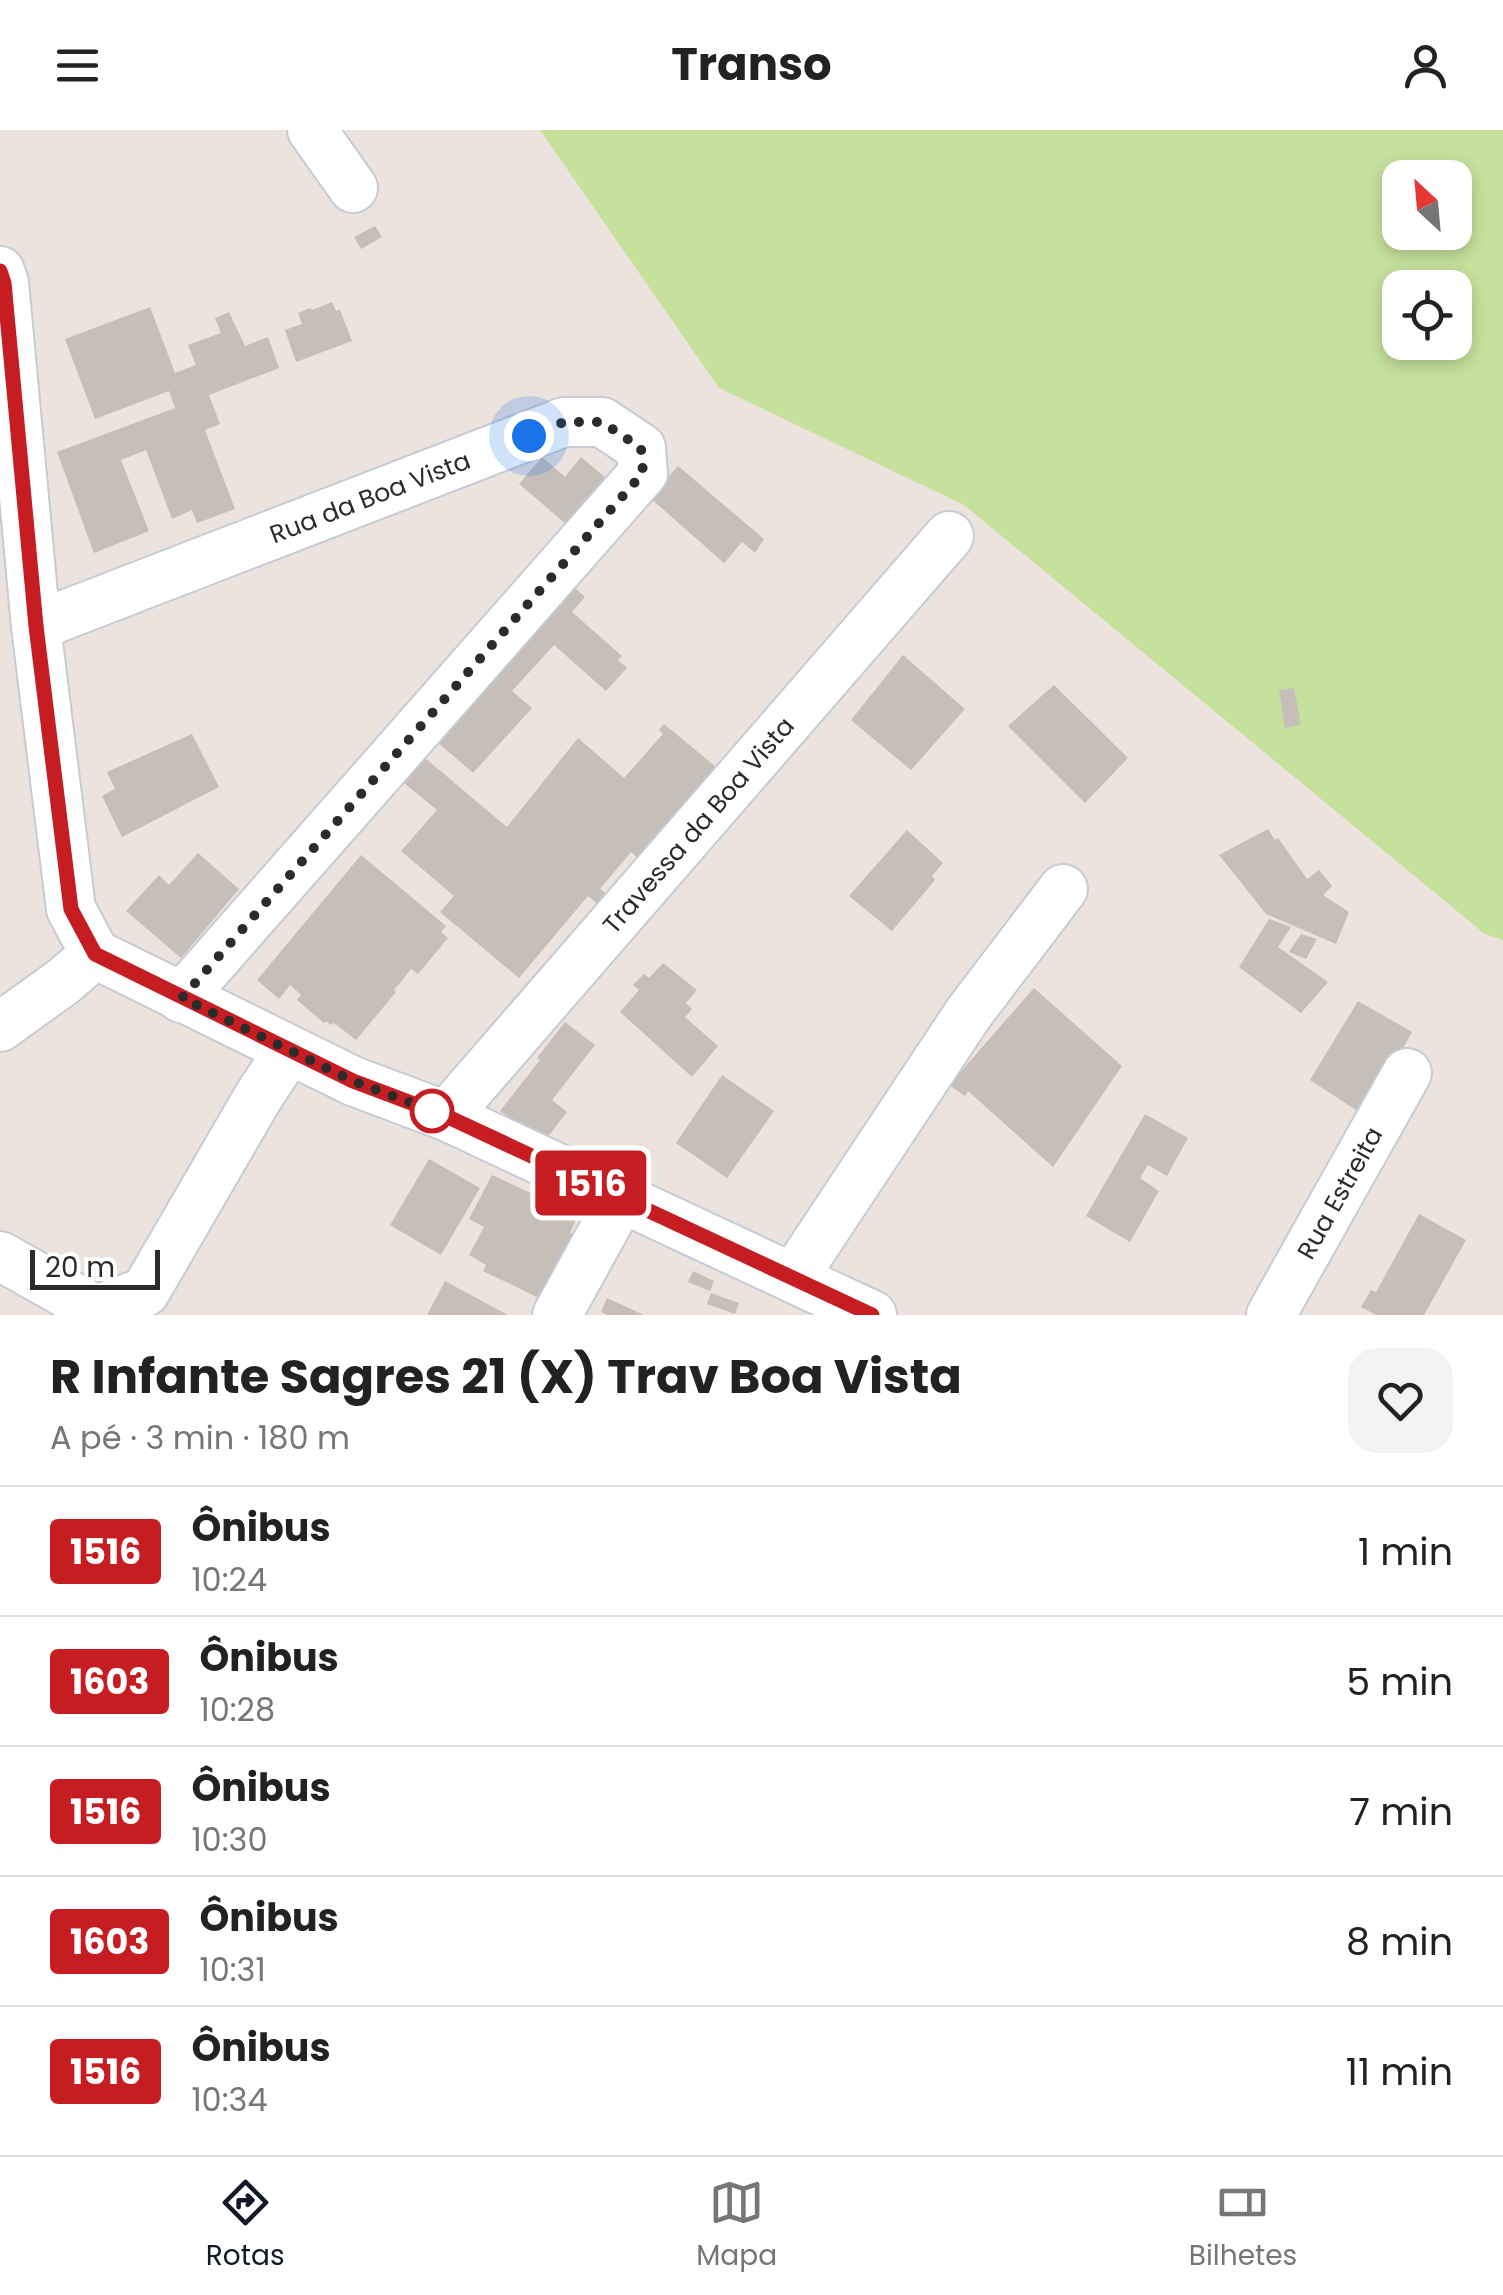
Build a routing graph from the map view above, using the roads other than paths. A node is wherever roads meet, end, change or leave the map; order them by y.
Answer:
1 (312, 130) edge
2 (353, 188) dead end
3 (0, 271) edge
4 (949, 536) dead end
5 (36, 626) junction
6 (1063, 889) dead end
7 (95, 954) junction
8 (182, 998) junction
9 (0, 1027) edge
10 (289, 1050) junction
11 (1407, 1072) dead end
12 (446, 1116) junction
13 (622, 1196) junction
14 (0, 1256) edge
15 (794, 1278) junction
16 (557, 1315) edge
17 (872, 1315) edge
18 (1271, 1315) edge

1 - 2 street
3 - 5 street
4 - 12 street, Travessa da Boa Vista
5 - 7 street
5 - 8 street, Rua da Boa Vista
6 - 15 street
7 - 8 street
7 - 9 street
8 - 10 street
10 - 12 street
10 - 14 street
11 - 18 street, Rua Estreita
12 - 13 street
13 - 15 street
13 - 16 street
15 - 17 street

